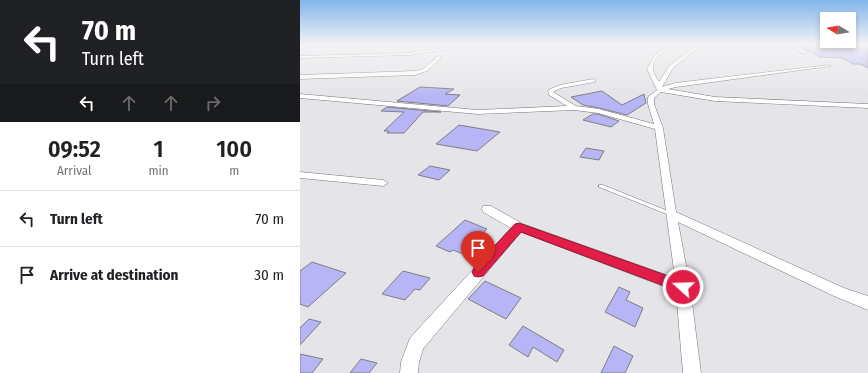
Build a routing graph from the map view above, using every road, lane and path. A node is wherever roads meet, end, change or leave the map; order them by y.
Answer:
1 (435, 61) edge
2 (653, 61) edge
3 (678, 61) edge
4 (829, 66) dead end
5 (300, 77) edge
6 (593, 82) dead end
7 (659, 88) junction
8 (300, 96) edge
9 (868, 106) edge
10 (574, 108) junction
11 (659, 128) junction
12 (300, 175) edge
13 (383, 183) dead end
14 (601, 186) dead end
15 (487, 209) dead end
16 (671, 214) junction
17 (519, 227) junction
18 (683, 287) junction
19 (868, 303) edge
20 (408, 373) edge
21 (692, 373) edge

1 - 5 street
2 - 7 street
3 - 7 street
4 - 7 street
6 - 10 street
7 - 9 street
7 - 11 street
8 - 10 street
10 - 11 street
11 - 16 street
12 - 13 street
14 - 16 lane
15 - 17 street
16 - 18 street
16 - 19 street
17 - 18 street
17 - 20 street
18 - 21 street

